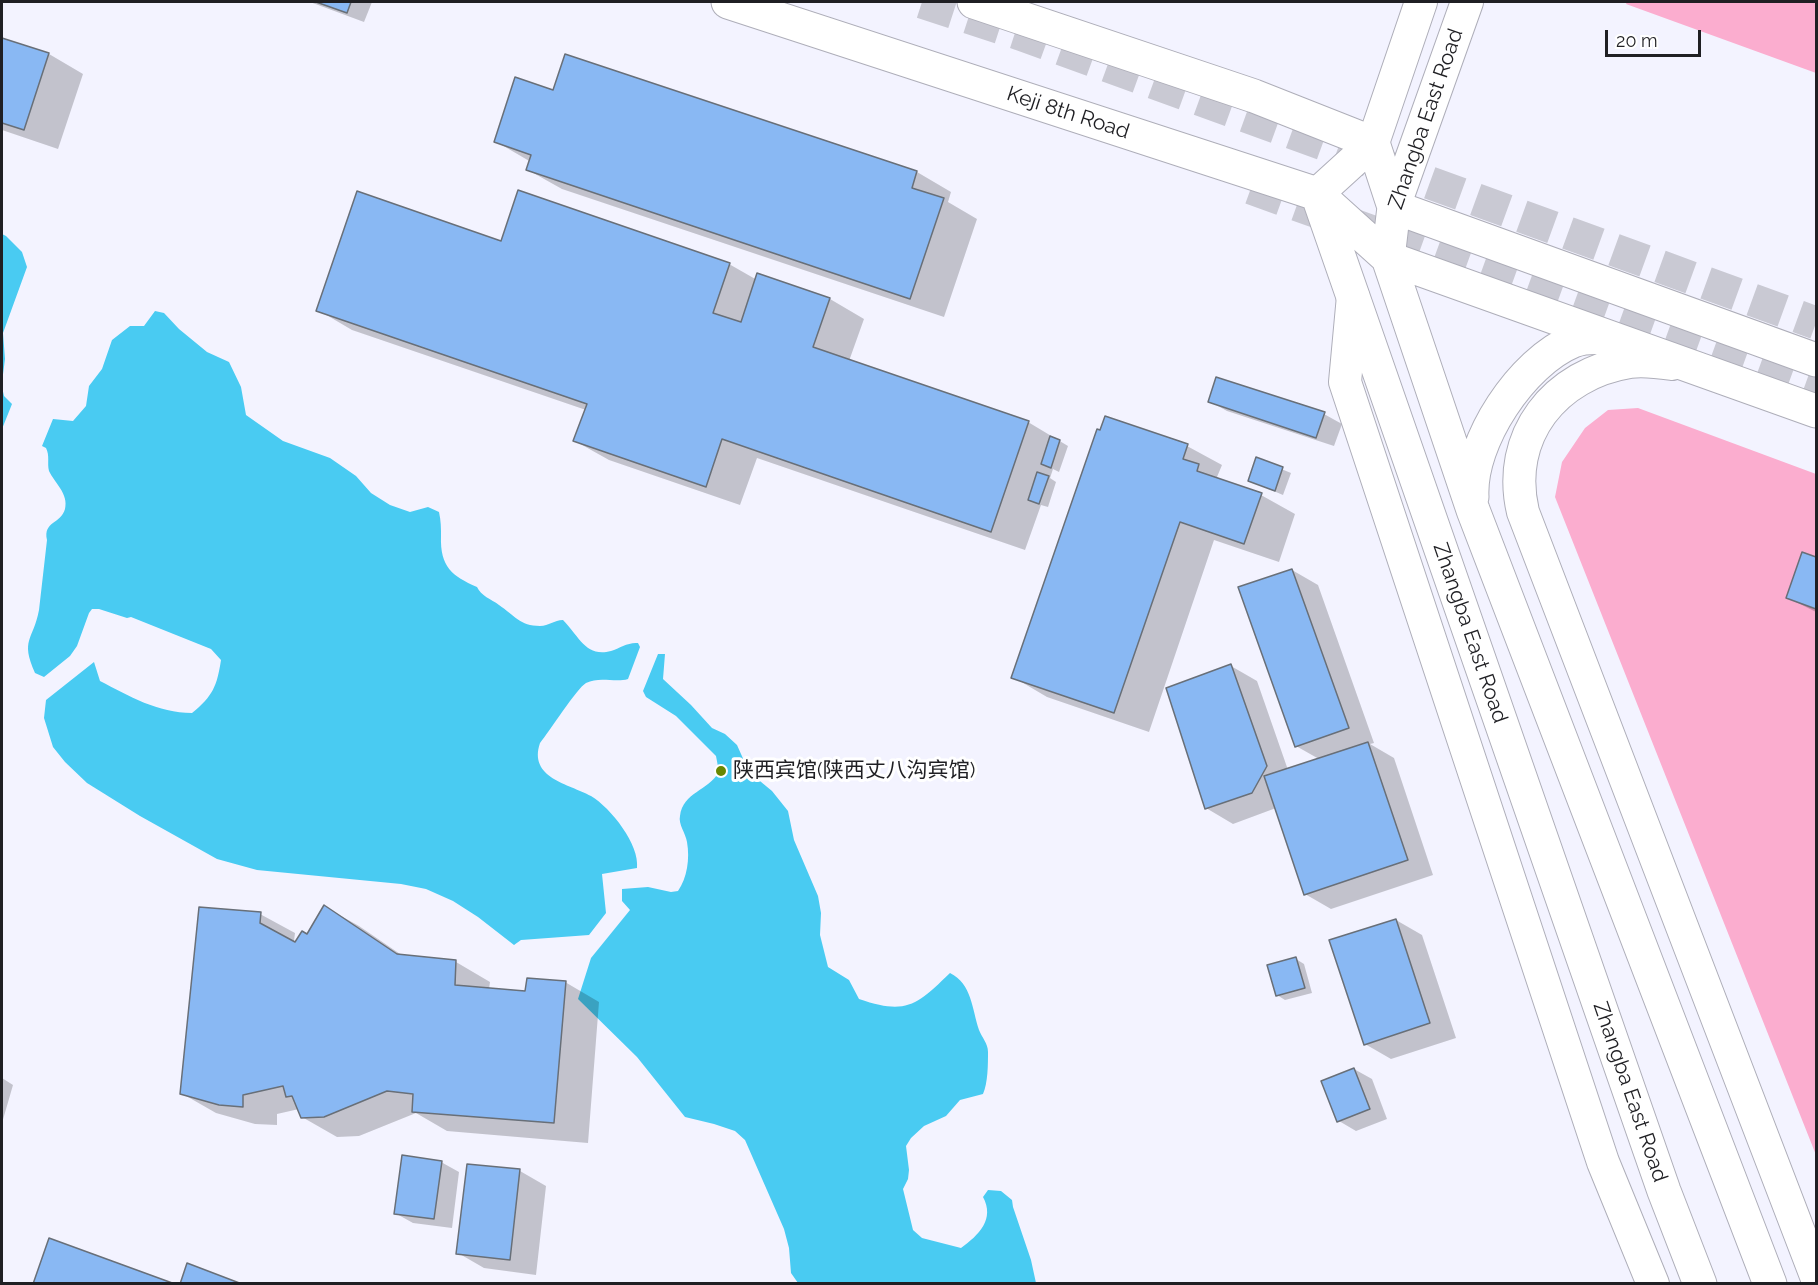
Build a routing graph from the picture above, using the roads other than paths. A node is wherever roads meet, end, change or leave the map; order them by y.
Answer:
1 (728, 2) edge
2 (974, 2) edge
3 (1421, 2) edge
4 (1467, 2) edge
5 (1373, 142) junction
6 (1317, 194) junction
7 (1394, 207) junction
8 (1388, 258) junction
9 (1353, 296) junction
10 (1613, 339) junction
11 (1816, 360) edge
12 (1713, 374) junction
13 (1816, 411) edge
14 (1473, 510) junction
15 (1816, 1276) edge
16 (1653, 1284) edge
17 (1700, 1284) edge
18 (1770, 1284) edge

1 - 6 main road, Keji 8th Road
2 - 5 main road
3 - 5 street, Zhangba East Road
4 - 7 street, Zhangba East Road
5 - 6 street, Zhangba East Road
5 - 7 main road
6 - 8 main road, Keji 8th Road
6 - 9 main road, Zhangba East Road
7 - 8 main road, Zhangba East Road
7 - 11 main road
8 - 10 main road
8 - 14 main road, Zhangba East Road
9 - 16 street
9 - 17 main road, Zhangba East Road
10 - 12 main road
10 - 14 main road
12 - 13 main road
12 - 15 street
14 - 18 main road, Zhangba East Road

